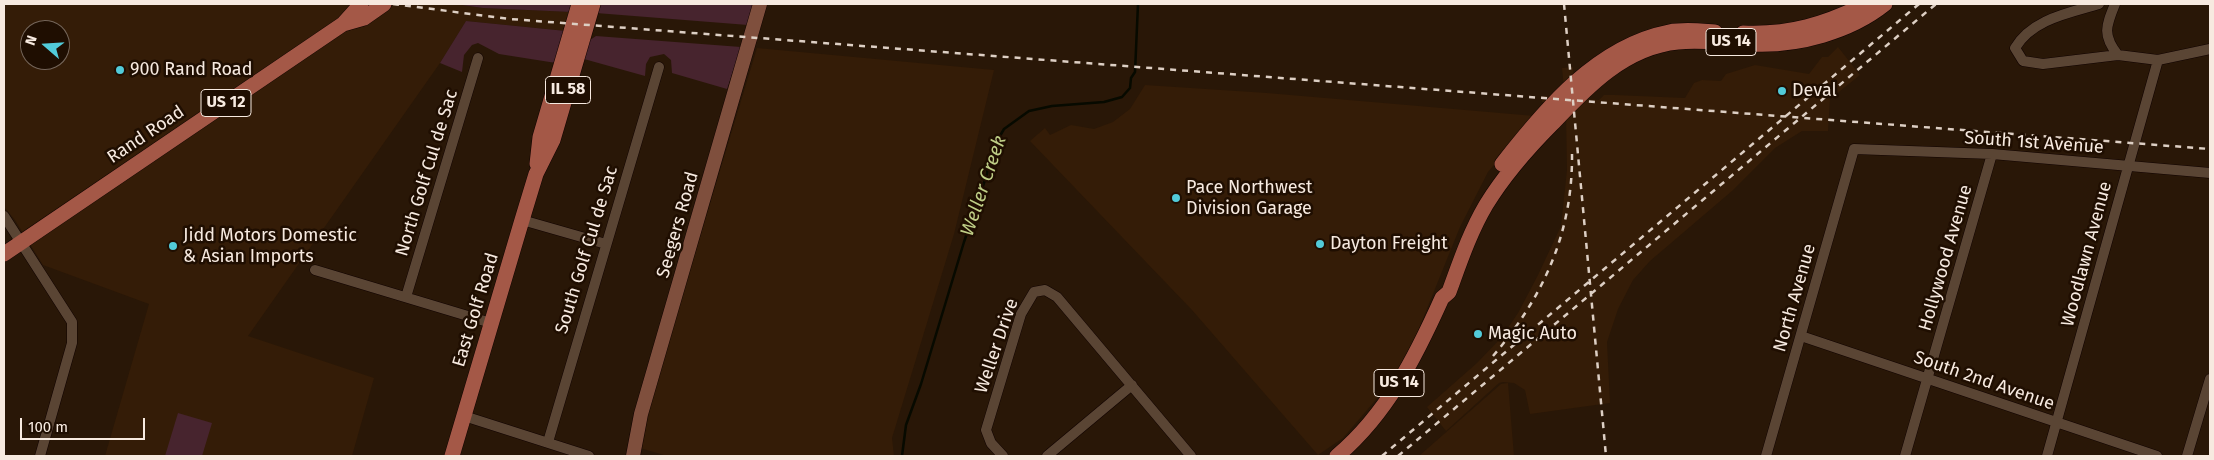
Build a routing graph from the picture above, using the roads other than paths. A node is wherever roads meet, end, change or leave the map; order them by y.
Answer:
1 (361, 4) edge
2 (384, 4) edge
3 (579, 4) edge
4 (593, 4) edge
5 (760, 4) edge
6 (1866, 4) edge
7 (1885, 4) edge
8 (2099, 4) edge
9 (2115, 4) edge
10 (338, 28) junction
11 (2210, 49) edge
12 (2118, 55) junction
13 (478, 58) dead end
14 (2158, 60) junction
15 (659, 67) dead end
16 (1854, 149) joint
17 (1992, 154) junction
18 (2128, 166) junction
19 (536, 174) junction
20 (2210, 174) edge
21 (4, 216) edge
22 (522, 220) junction
23 (22, 242) junction
24 (606, 244) junction
25 (4, 254) edge
26 (315, 270) dead end
27 (406, 297) junction
28 (1442, 298) junction
29 (491, 323) junction
30 (1801, 336) junction
31 (1928, 379) junction
32 (2210, 379) edge
33 (1132, 385) junction
34 (464, 416) junction
35 (2057, 422) junction
36 (548, 442) junction
37 (40, 456) edge
38 (452, 456) edge
39 (589, 456) edge
40 (633, 456) edge
41 (1003, 456) edge
42 (1047, 456) edge
43 (1191, 456) edge
44 (1337, 456) edge
45 (1766, 456) edge
46 (1905, 456) edge
47 (2047, 456) edge
48 (2157, 456) edge
49 (2187, 456) edge

1 - 10 main road, Rand Road / US 12
2 - 10 main road, Rand Road / US 12
3 - 19 main road, East Golf Road / IL 58
4 - 19 main road, East Golf Road / IL 58
5 - 40 street, Seegers Road
6 - 28 main road, US 14
7 - 28 main road, US 14
8 - 12 street
9 - 12 street
10 - 23 main road, Rand Road / US 12
11 - 14 street
12 - 14 street
13 - 27 street, North Golf Cul de Sac
14 - 18 street, Woodlawn Avenue
15 - 24 street, South Golf Cul de Sac
16 - 17 street, South 1st Avenue
16 - 30 street, North Avenue
17 - 18 street, South 1st Avenue
17 - 31 street, Hollywood Avenue
18 - 20 street, South 1st Avenue
18 - 35 street, Woodlawn Avenue
19 - 22 main road, East Golf Road / IL 58
21 - 23 street
22 - 24 street
22 - 29 main road, East Golf Road / IL 58
23 - 25 main road, Rand Road / US 12
23 - 37 street
24 - 36 street, South Golf Cul de Sac
26 - 27 street
27 - 29 street
28 - 44 main road, US 14
29 - 34 main road, East Golf Road / IL 58
30 - 31 street, South 2nd Avenue
30 - 45 street, North Avenue
31 - 35 street, South 2nd Avenue
31 - 46 street, Hollywood Avenue
32 - 49 street
33 - 41 street, Weller Drive
33 - 42 street
33 - 43 street, Weller Drive
34 - 36 street
34 - 38 main road, East Golf Road / IL 58
35 - 47 street, Woodlawn Avenue
35 - 48 street, South 2nd Avenue
36 - 39 street

